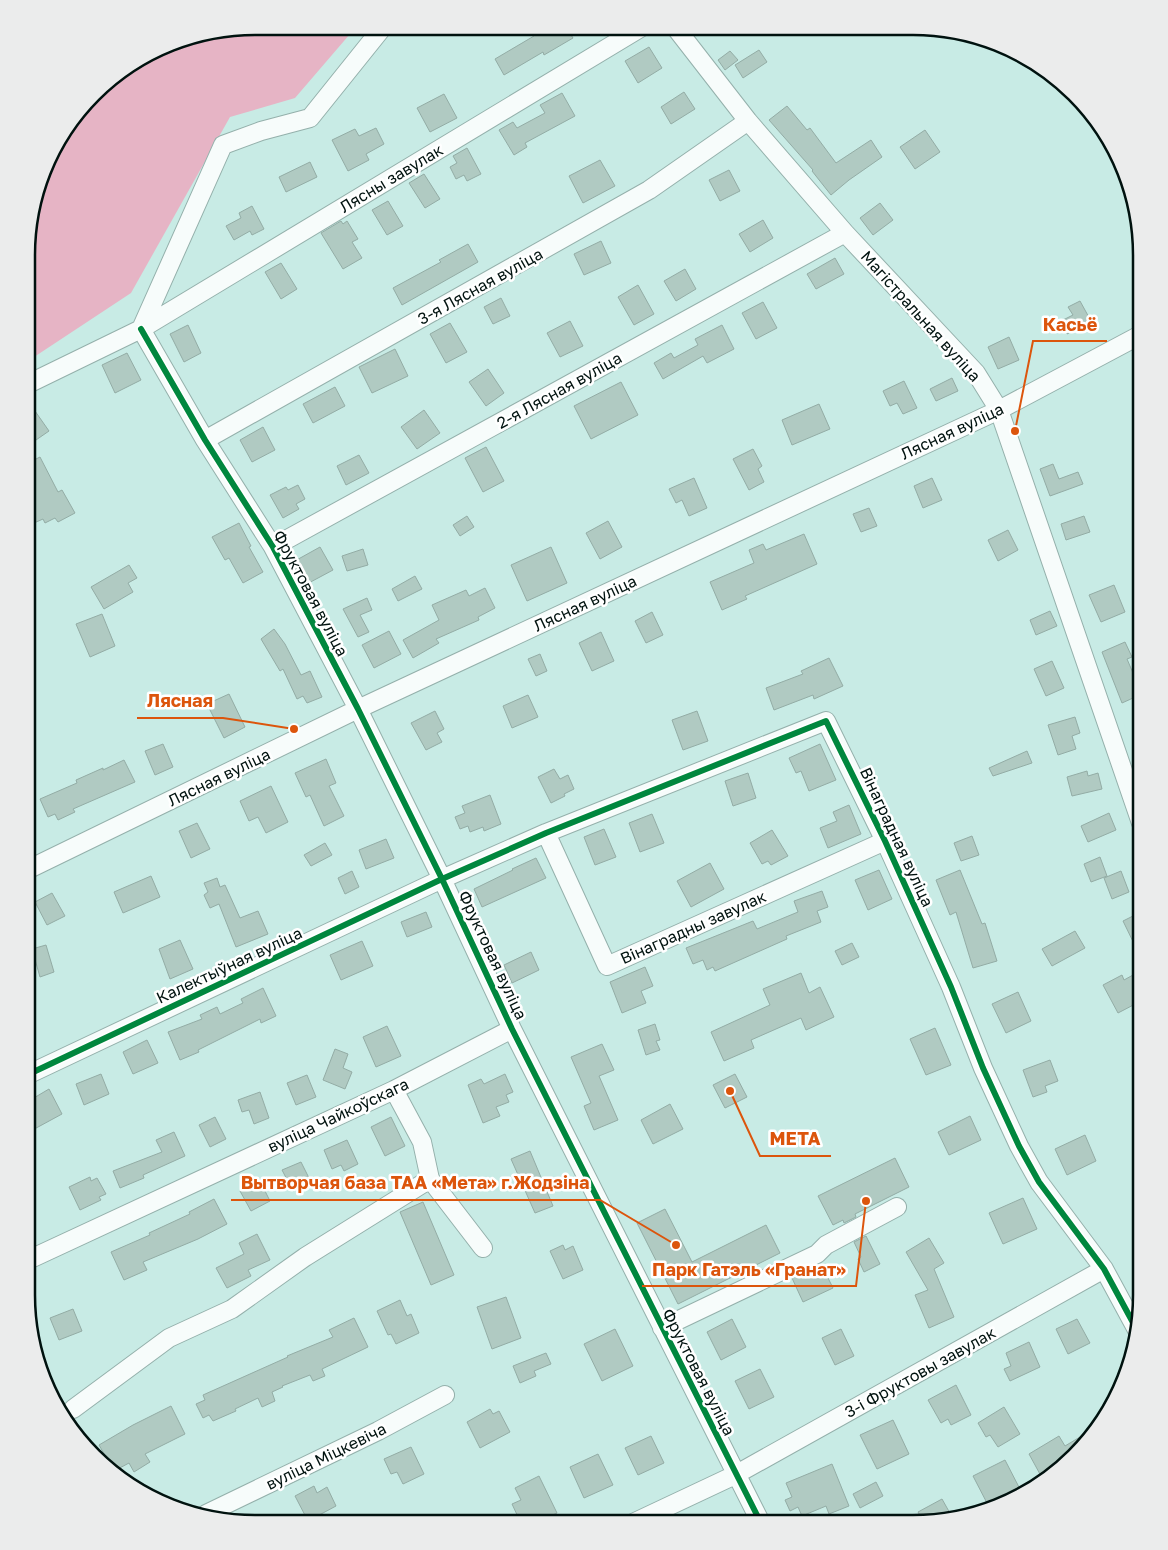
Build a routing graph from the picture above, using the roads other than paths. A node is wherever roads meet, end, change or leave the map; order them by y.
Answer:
1 (377, 35) edge
2 (629, 35) edge
3 (680, 35) edge
4 (748, 121) junction
5 (845, 233) junction
6 (141, 329) junction
7 (1133, 339) edge
8 (35, 381) edge
9 (999, 410) junction
10 (205, 440) junction
11 (272, 547) junction
12 (358, 709) junction
13 (1133, 796) edge
14 (546, 833) junction
15 (886, 841) junction
16 (35, 866) edge
17 (442, 879) junction
18 (512, 1029) junction
19 (35, 1071) edge
20 (394, 1090) junction
21 (430, 1179) junction
22 (897, 1207) dead end
23 (483, 1248) dead end
24 (35, 1257) edge
25 (1104, 1269) junction
26 (1132, 1320) edge
27 (662, 1328) junction
28 (445, 1395) dead end
29 (73, 1409) dead end
30 (736, 1475) junction
31 (212, 1511) edge
32 (650, 1515) edge
33 (757, 1515) edge

1 - 6 street
2 - 6 street, Лясны завулак
3 - 4 street, Магістральная вуліца
4 - 5 street, Магістральная вуліца
4 - 10 street, 3-я Лясная вуліца
5 - 9 street, Магістральная вуліца
5 - 11 street, 2-я Лясная вуліца
6 - 8 street, Лясны завулак
6 - 10 street, Фруктовая вуліца
7 - 9 street, Лясная вуліца
9 - 12 street, Лясная вуліца
9 - 13 street, Магістральная вуліца
10 - 11 street, Фруктовая вуліца
11 - 12 street, Фруктовая вуліца
12 - 16 street, Лясная вуліца
12 - 17 street, Фруктовая вуліца
14 - 15 street, Вінаградная вуліца
14 - 15 street, Вінаградны завулак
14 - 17 street, Вінаградная вуліца
15 - 25 street, Вінаградная вуліца
17 - 18 street, Фруктовая вуліца
17 - 19 street, Калектыўная вуліца
18 - 20 street, вуліца Чайкоўскага
18 - 27 street, Фруктовая вуліца
20 - 21 street
20 - 24 street, вуліца Чайкоўскага
21 - 23 street
21 - 29 street
22 - 27 street
25 - 26 street, Вінаградная вуліца
25 - 30 street, 3-і Фруктовы завулак
27 - 30 street, Фруктовая вуліца
28 - 31 street, вуліца Міцкевіча
30 - 32 street, 3-і Фруктовы завулак
30 - 33 street, Фруктовая вуліца

